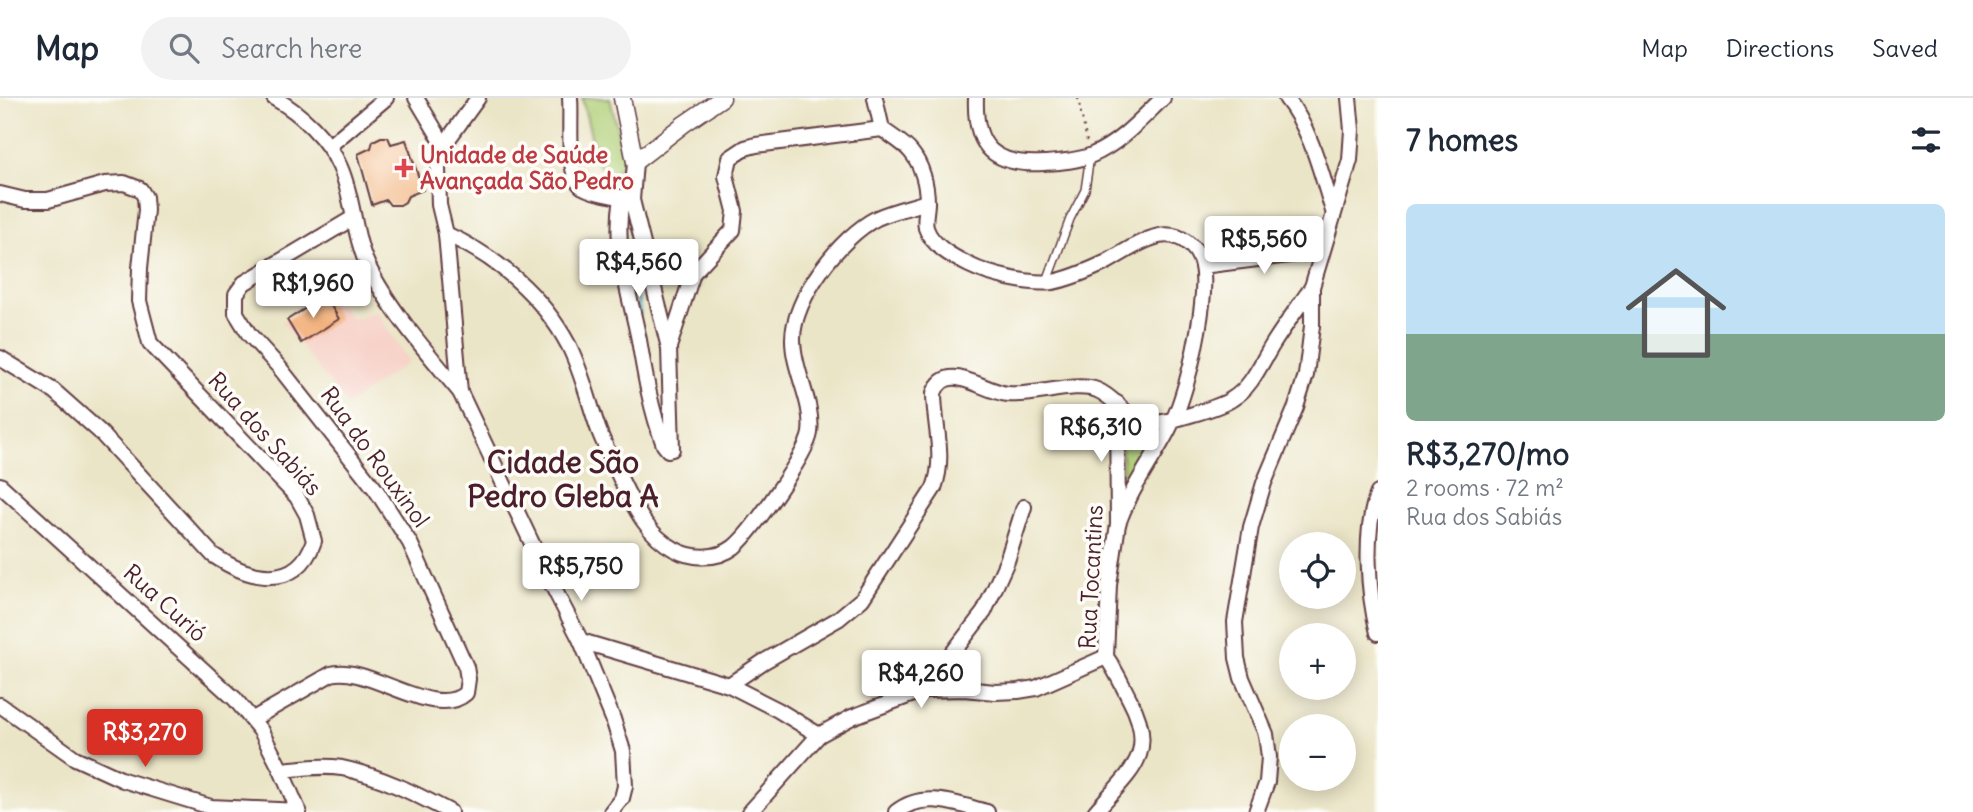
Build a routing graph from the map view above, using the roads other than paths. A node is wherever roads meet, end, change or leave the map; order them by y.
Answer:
1 (274, 98) edge
2 (386, 98) edge
3 (416, 98) edge
4 (478, 98) edge
5 (570, 98) edge
6 (622, 98) edge
7 (722, 98) edge
8 (875, 98) edge
9 (976, 98) edge
10 (1163, 98) edge
11 (1286, 98) edge
12 (1349, 98) edge
13 (882, 129) junction
14 (444, 145) junction
15 (329, 146) junction
16 (1090, 156) junction
17 (635, 162) junction
18 (0, 194) edge
19 (627, 199) junction
20 (927, 202) junction
21 (1333, 211) junction
22 (353, 218) junction
23 (446, 234) junction
24 (1322, 251) junction
25 (1202, 266) junction
26 (1047, 282) junction
27 (1312, 287) junction
28 (669, 348) junction
29 (0, 358) edge
30 (460, 392) junction
31 (1117, 403) junction
32 (1175, 418) junction
33 (0, 485) edge
34 (1378, 492) edge
35 (1024, 507) dead end
36 (1118, 524) junction
37 (1378, 633) edge
38 (581, 641) junction
39 (1106, 657) junction
40 (729, 685) junction
41 (924, 690) junction
42 (0, 705) edge
43 (253, 719) junction
44 (818, 735) junction
45 (281, 769) junction
46 (299, 812) edge
47 (450, 812) edge
48 (611, 812) edge
49 (750, 812) edge
50 (896, 812) edge
51 (987, 812) edge
52 (1095, 812) edge
53 (1256, 812) edge

1 - 15 street
2 - 15 street
3 - 14 street
4 - 14 street
5 - 19 street
6 - 17 street
7 - 17 street
8 - 13 street
9 - 16 street
10 - 16 street
11 - 21 street
12 - 21 street
13 - 20 street
13 - 28 street
14 - 23 street
15 - 22 street
16 - 26 lane
17 - 19 street
18 - 29 street, Rua dos Sabiás
19 - 28 street
19 - 28 street
20 - 23 street
20 - 26 street
21 - 24 street
22 - 30 street
22 - 43 street, Rua do Rouxinol
23 - 30 street
24 - 25 street
24 - 27 street
25 - 26 street
25 - 32 street
27 - 32 street
27 - 53 street
30 - 38 street
31 - 32 street
31 - 36 street, Rua Tocantins
31 - 40 street
32 - 36 street
33 - 43 street, Rua Curió
34 - 37 street
35 - 41 street
36 - 39 street, Rua Tocantins
38 - 40 street
38 - 48 street
39 - 41 street
39 - 52 street, Rua Tocantins
40 - 44 street
41 - 44 street
42 - 46 street
43 - 45 street, Rua Curió
44 - 49 street
45 - 46 street, Rua Curió
45 - 47 street
50 - 51 street

